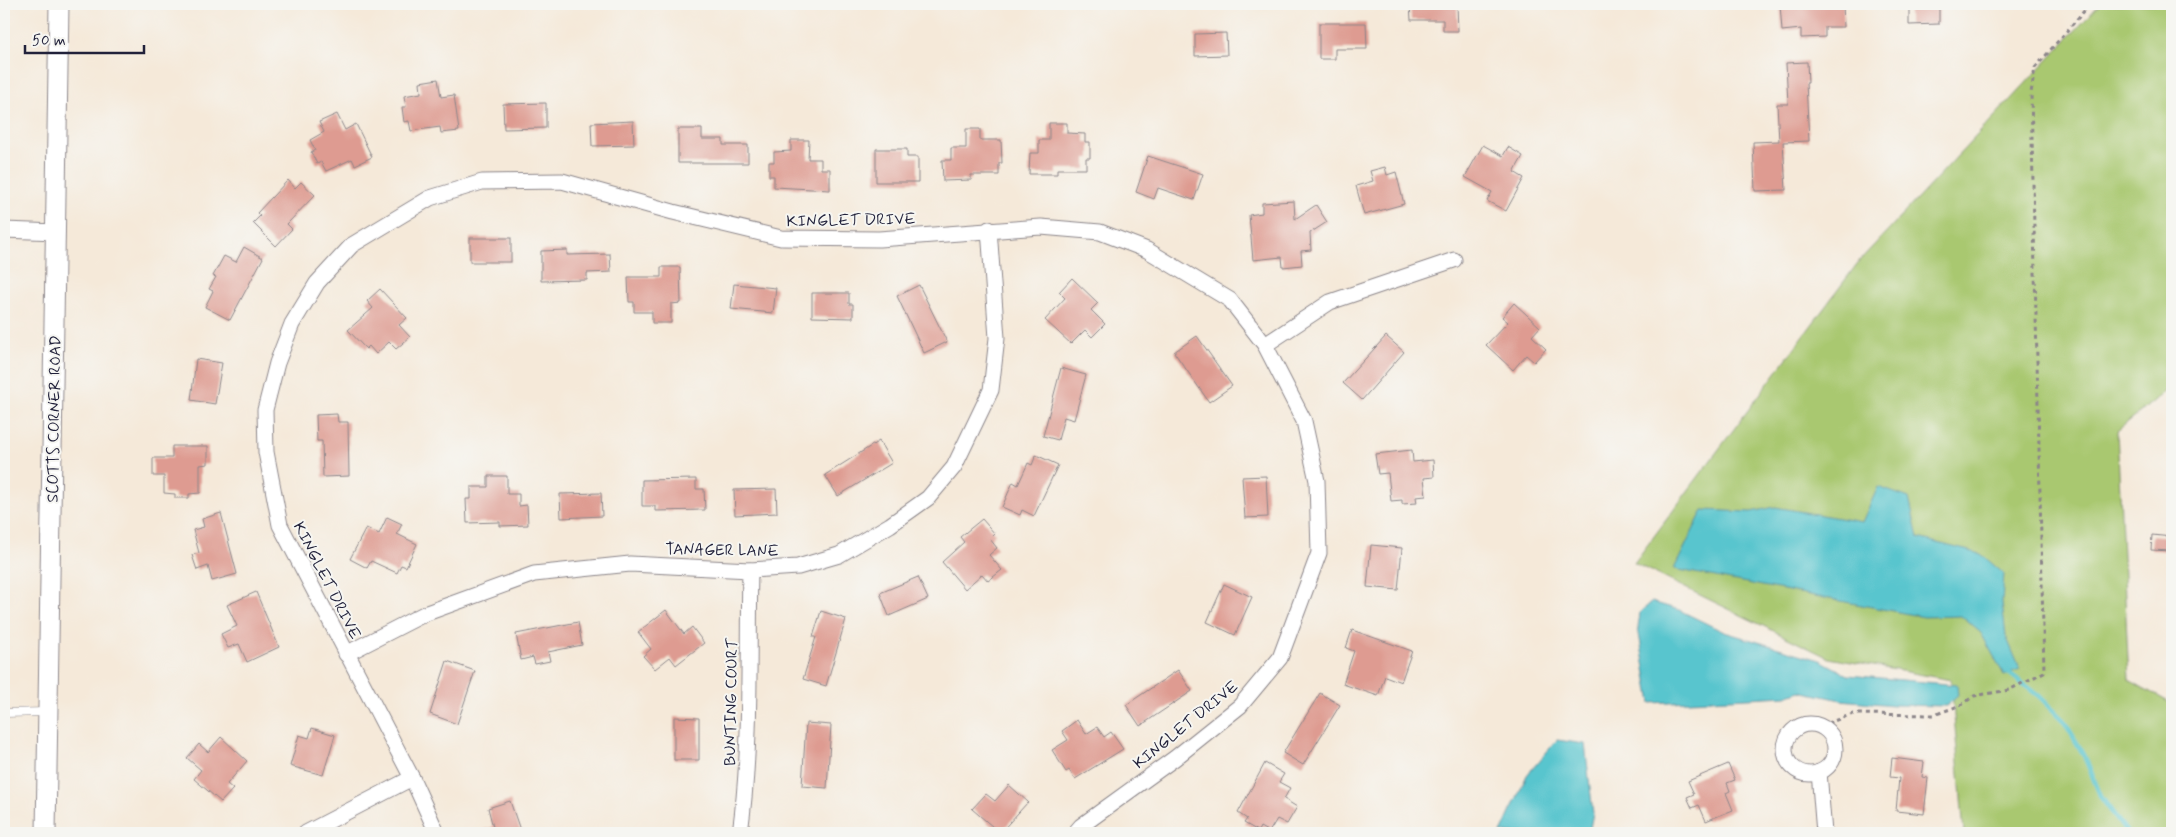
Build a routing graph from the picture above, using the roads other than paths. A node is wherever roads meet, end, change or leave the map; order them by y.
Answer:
1 (59, 4) edge
2 (989, 229) junction
3 (4, 230) edge
4 (57, 232) junction
5 (1454, 260) dead end
6 (1265, 345) junction
7 (750, 570) junction
8 (346, 654) junction
9 (47, 712) junction
10 (4, 714) edge
11 (1819, 772) junction
12 (412, 778) junction
13 (46, 833) edge
14 (306, 833) edge
15 (437, 833) edge
16 (740, 833) edge
17 (1075, 833) edge
18 (1824, 833) edge

1 - 4 street, SCOTTS CORNER ROAD
2 - 6 street, KINGLET DRIVE
2 - 7 street, TANAGER LANE
2 - 8 street, KINGLET DRIVE
3 - 4 street
4 - 9 street, SCOTTS CORNER ROAD
5 - 6 street
6 - 17 street, KINGLET DRIVE
7 - 8 street, TANAGER LANE
7 - 16 street, BUNTING COURT
8 - 12 street, KINGLET DRIVE
9 - 10 lane
9 - 13 street, SCOTTS CORNER ROAD
11 - 11 street
11 - 18 street
12 - 14 street
12 - 15 street, KINGLET DRIVE

